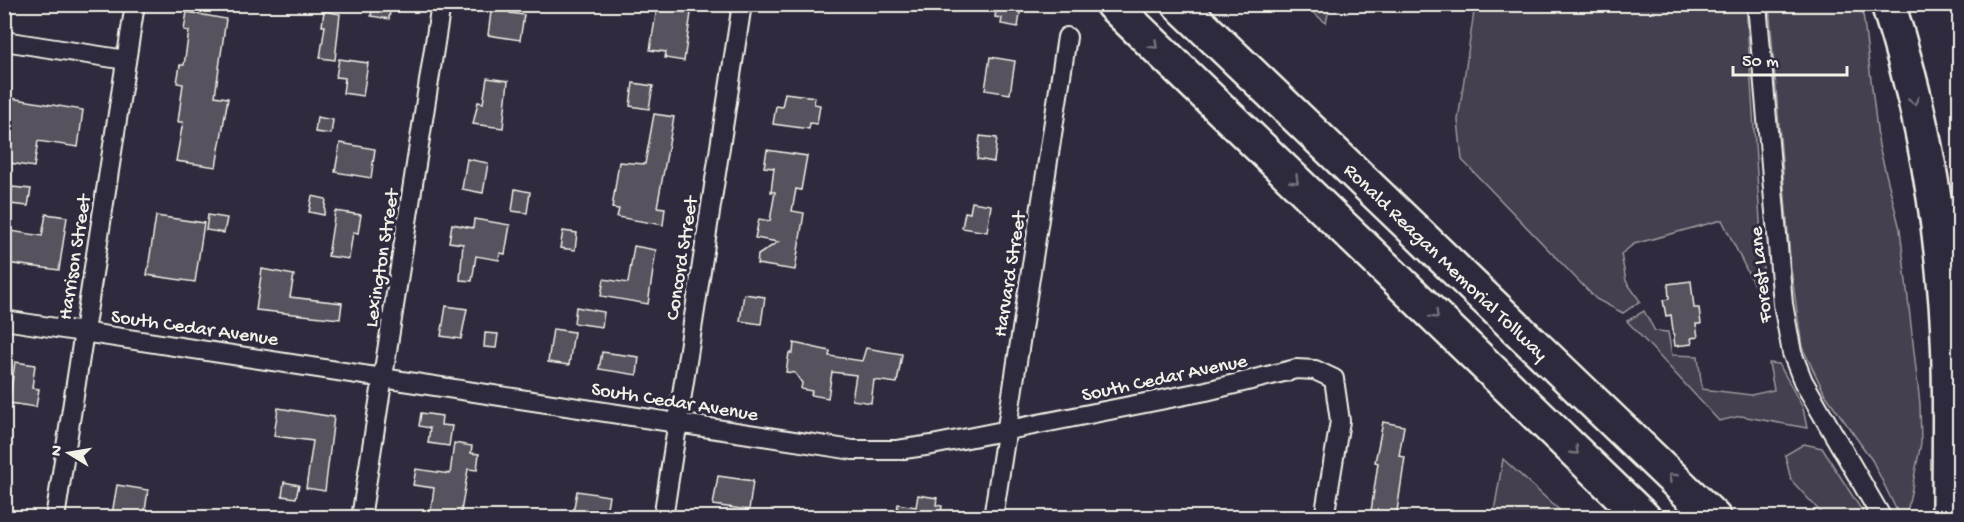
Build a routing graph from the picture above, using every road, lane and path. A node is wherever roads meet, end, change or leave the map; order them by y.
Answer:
1 (135, 4) edge
2 (441, 4) edge
3 (742, 4) edge
4 (1112, 4) edge
5 (1179, 4) edge
6 (1204, 4) edge
7 (1757, 4) edge
8 (1888, 4) edge
9 (1066, 37) dead end
10 (4, 41) edge
11 (126, 60) junction
12 (1382, 197) junction
13 (4, 320) edge
14 (83, 333) junction
15 (385, 377) junction
16 (678, 423) junction
17 (1007, 432) junction
18 (1959, 494) edge
19 (55, 518) edge
20 (361, 518) edge
21 (663, 518) edge
22 (993, 518) edge
23 (1324, 518) edge
24 (1644, 518) edge
25 (1714, 518) edge
26 (1882, 518) edge
27 (1949, 518) edge
28 (1957, 518) edge

1 - 11 street, Harrison Street
2 - 15 street, Lexington Street
3 - 16 street, Concord Street
4 -> 24 highway
5 - 12 highway, Ronald Reagan Memorial Tollway
6 - 12 highway
7 - 26 street, Forest Lane
8 -> 27 highway
9 - 17 street, Harvard Street
10 - 11 street
11 - 14 street, Harrison Street
25 -> 12 highway, Ronald Reagan Memorial Tollway
13 - 14 street, South Cedar Avenue
14 - 15 street, South Cedar Avenue
14 - 19 street, Harrison Street
15 - 16 street, South Cedar Avenue
15 - 20 street, Lexington Street
16 - 17 street, South Cedar Avenue
16 - 21 street, Concord Street
17 - 22 street, Harvard Street
17 - 23 street, South Cedar Avenue
18 - 28 highway

